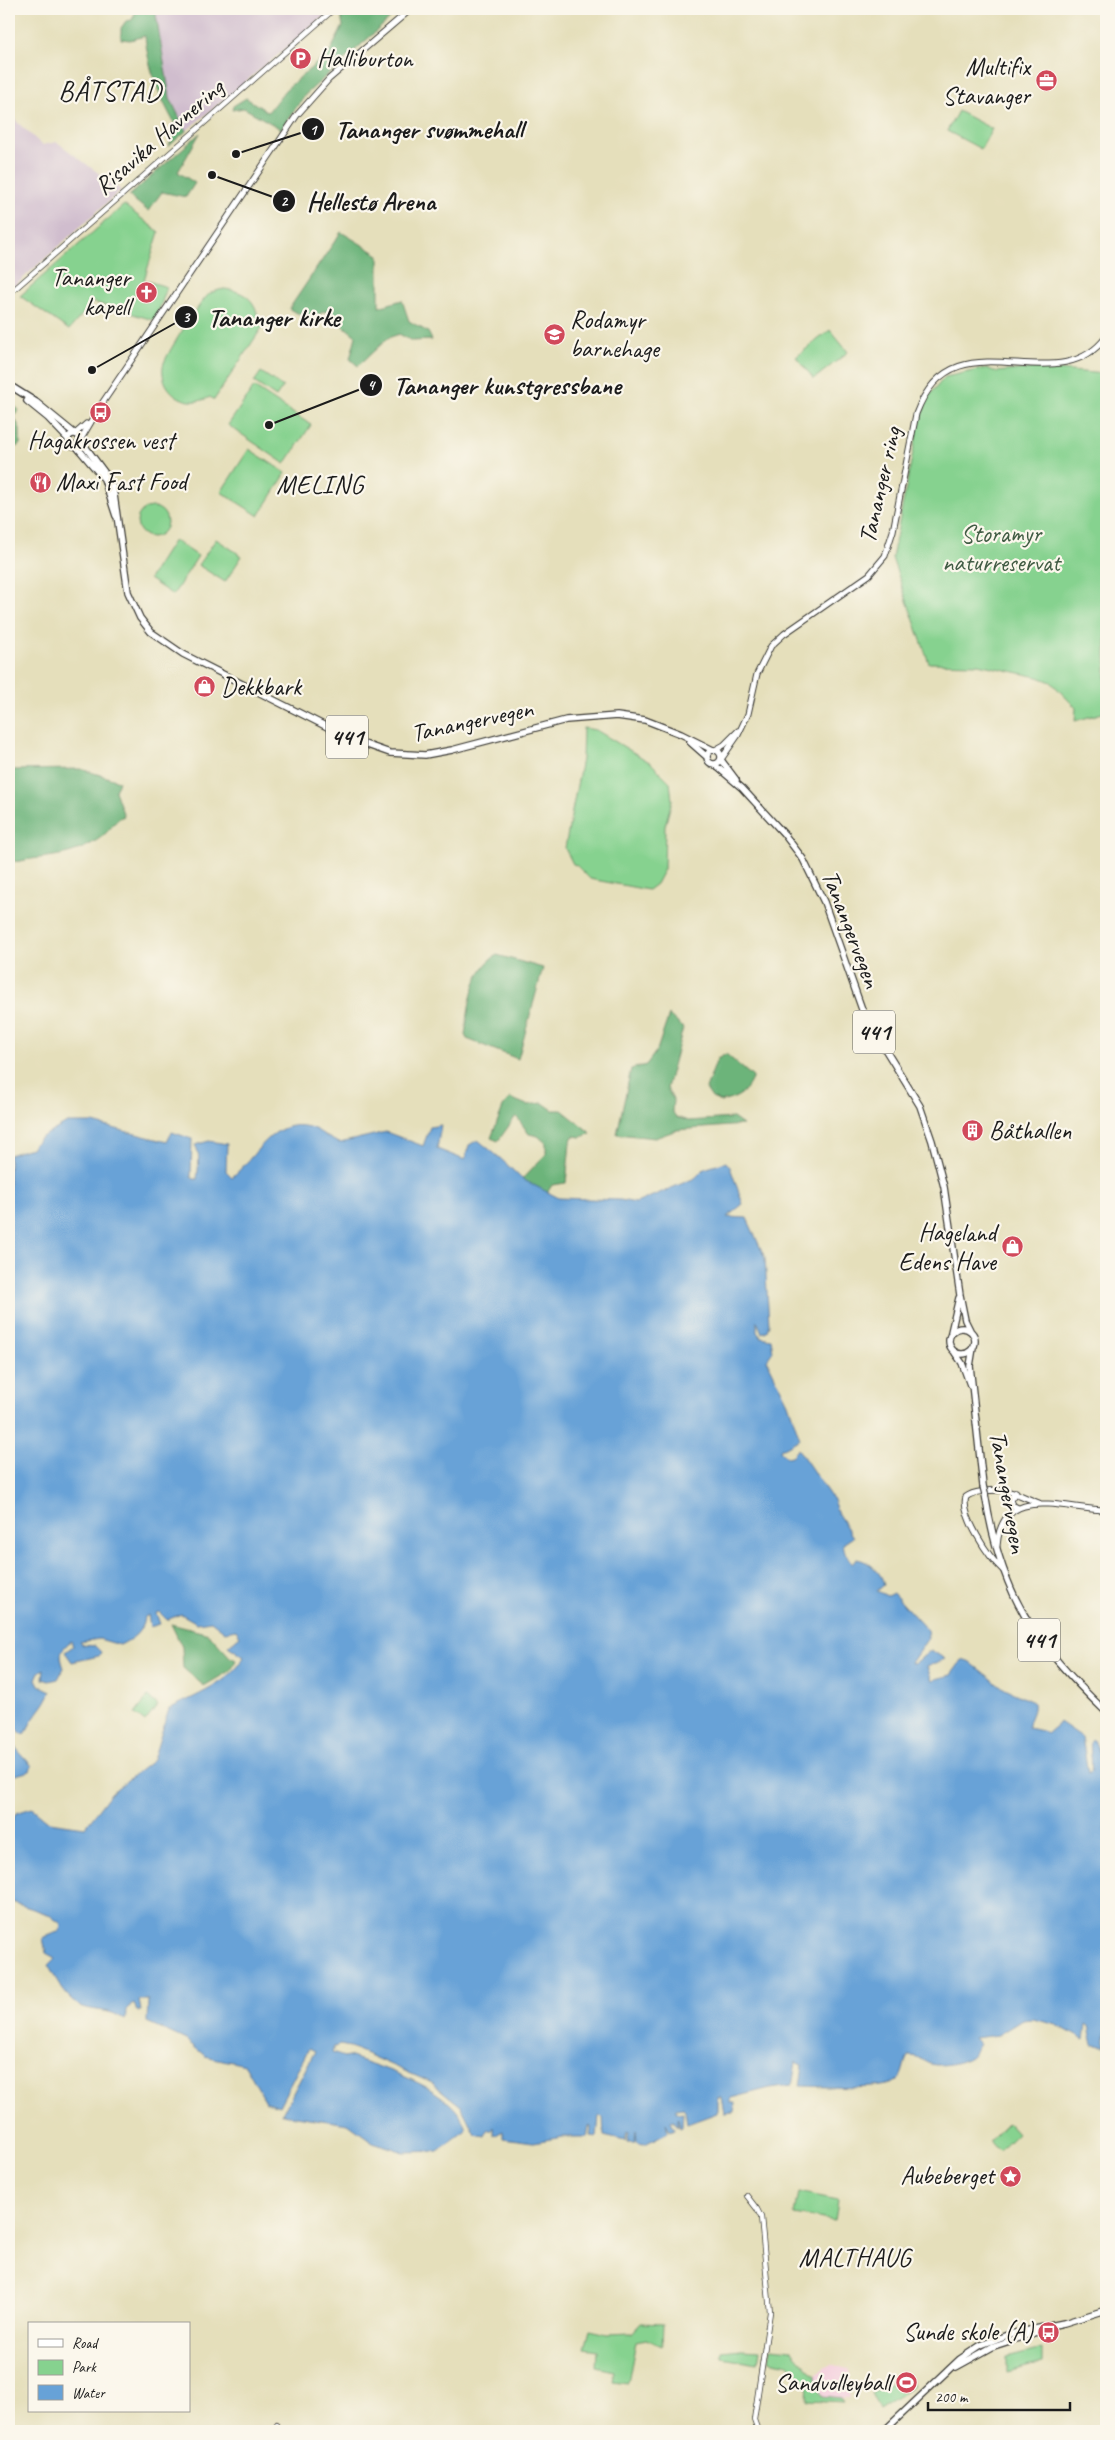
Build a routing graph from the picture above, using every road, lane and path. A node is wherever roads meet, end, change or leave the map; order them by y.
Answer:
1 (334, 9) edge
2 (411, 9) edge
3 (9, 294) edge
4 (1106, 337) edge
5 (9, 385) edge
6 (9, 389) edge
7 (78, 436) junction
8 (68, 439) junction
9 (76, 446) junction
10 (118, 527) junction
11 (742, 727) junction
12 (671, 731) junction
13 (714, 750) junction
14 (707, 757) junction
15 (722, 759) junction
16 (715, 765) junction
17 (742, 788) junction
18 (960, 1295) junction
19 (970, 1330) junction
20 (951, 1332) junction
21 (973, 1348) junction
22 (954, 1351) junction
23 (973, 1394) junction
24 (1016, 1492) junction
25 (1039, 1503) junction
26 (1018, 1508) junction
27 (1106, 1510) edge
28 (996, 1551) junction
29 (1003, 1570) junction
30 (1106, 1712) edge
31 (747, 2196) dead end
32 (1106, 2310) edge
33 (276, 2425) dead end
34 (274, 2431) edge
35 (758, 2431) edge
36 (884, 2431) edge

1 - 3 street, Risavika Havnering
2 - 7 main road
4 - 11 main road, Tananger ring
5 - 7 main road, Tanangervegen / 441
6 - 8 main road, 441
7 - 8 main road
7 - 9 main road
7 - 10 main road, Tanangervegen / 441
8 - 9 main road, 441
9 - 10 main road, Tanangervegen / 441
10 - 12 main road, Tanangervegen / 441
11 - 13 main road, Tananger ring
11 - 15 main road, Tananger ring
12 - 13 main road, Tanangervegen / 441
12 - 14 main road, Tanangervegen / 441
13 - 14 main road
13 - 15 main road, 441
14 - 16 main road, 441
15 - 16 main road
15 - 17 main road, Tanangervegen / 441
16 - 17 main road, Tanangervegen / 441
17 - 18 main road, Tanangervegen / 441
18 - 19 main road, Tanangervegen / 441
18 - 20 main road, Tanangervegen / 441
19 - 20 main road
19 - 21 main road, 441
20 - 22 main road, 441
21 - 22 main road
21 - 23 main road, Tanangervegen / 441
22 - 23 main road, Tanangervegen / 441
23 - 28 main road, Tanangervegen / 441, bridge
24 - 25 main road
24 - 26 main road
24 - 29 main road
25 - 26 main road
25 - 27 main road
26 - 28 main road
28 - 29 main road, Tanangervegen / 441
29 - 30 main road, Tanangervegen / 441
31 - 35 street
32 - 36 main road
33 - 34 street

